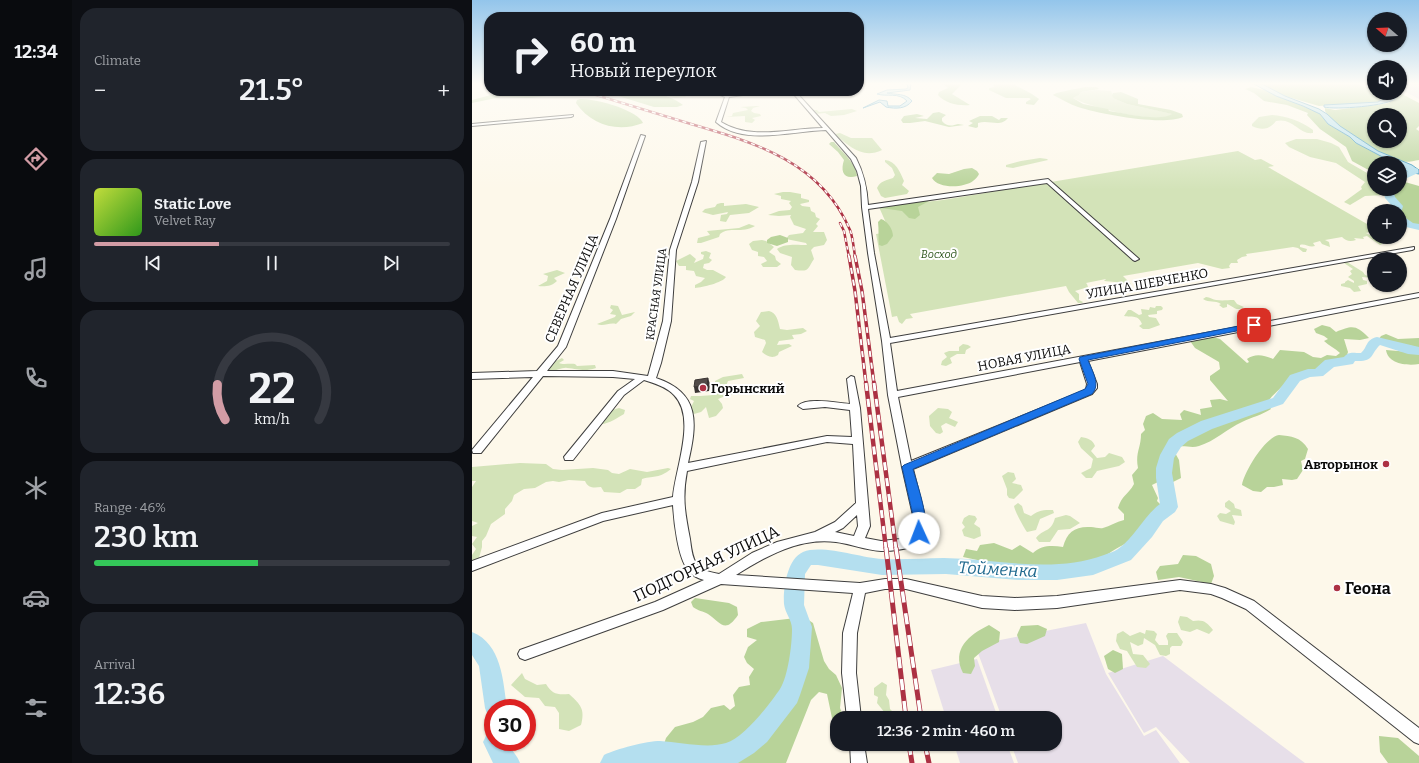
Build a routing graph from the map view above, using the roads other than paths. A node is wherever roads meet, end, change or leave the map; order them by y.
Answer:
1 (545, 119) edge
2 (719, 119) edge
3 (818, 119) edge
4 (472, 126) edge
5 (827, 129) junction
6 (643, 136) dead end
7 (704, 142) dead end
8 (865, 206) junction
9 (1412, 248) dead end
10 (1135, 259) dead end
11 (1419, 294) edge
12 (886, 341) junction
13 (1083, 359) junction
14 (541, 373) junction
15 (472, 376) edge
16 (647, 379) junction
17 (851, 379) dead end
18 (893, 395) junction
19 (803, 406) dead end
20 (855, 408) junction
21 (858, 441) junction
22 (477, 450) dead end
23 (569, 457) dead end
24 (907, 467) junction
25 (682, 468) junction
26 (678, 500) junction
27 (862, 504) junction
28 (818, 536) junction
29 (858, 541) junction
30 (472, 566) edge
31 (720, 579) junction
32 (860, 588) junction
33 (525, 654) dead end
34 (853, 711) edge
35 (1419, 737) edge
36 (858, 751) edge
37 (859, 763) edge

1 - 4 street
2 - 5 street
3 - 5 street, ПОДГОРНАЯ УЛИЦА
5 - 8 street, ПОДГОРНАЯ УЛИЦА
6 - 14 street, СЕВЕРНАЯ УЛИЦА
7 - 16 street, КРАСНАЯ УЛИЦА
8 - 10 street
8 - 12 street, ПОДГОРНАЯ УЛИЦА
9 - 12 street, УЛИЦА ШЕВЧЕНКО
11 - 13 street, НОВАЯ УЛИЦА
12 - 18 street, ПОДГОРНАЯ УЛИЦА
13 - 18 street, НОВАЯ УЛИЦА
13 - 24 street
14 - 15 street
14 - 16 street
14 - 22 street, СЕВЕРНАЯ УЛИЦА
16 - 23 street
16 - 25 street
17 - 20 street
18 - 24 street, ПОДГОРНАЯ УЛИЦА
19 - 20 street
20 - 21 street
21 - 25 street
21 - 27 street
24 - 29 street, ПОДГОРНАЯ УЛИЦА
25 - 26 street
26 - 30 street
26 - 31 street
27 - 28 street
27 - 29 street
28 - 29 street, ПОДГОРНАЯ УЛИЦА
28 - 31 street, ПОДГОРНАЯ УЛИЦА
31 - 32 street
31 - 33 street, ПОДГОРНАЯ УЛИЦА
32 - 34 street
32 - 35 street
36 - 37 street

